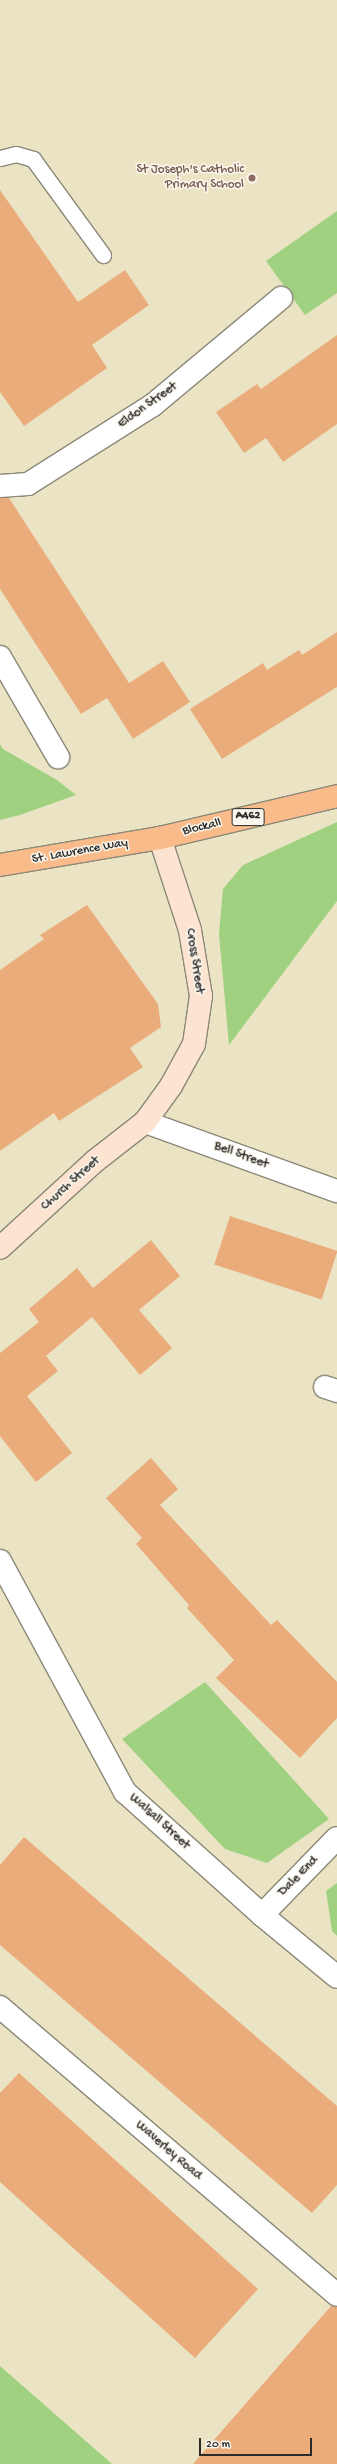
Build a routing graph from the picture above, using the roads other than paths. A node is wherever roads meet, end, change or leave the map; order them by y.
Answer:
1 (0, 158) edge
2 (103, 255) dead end
3 (281, 298) dead end
4 (0, 486) edge
5 (0, 657) edge
6 (58, 757) dead end
7 (337, 796) edge
8 (160, 838) junction
9 (0, 865) edge
10 (145, 1122) junction
11 (337, 1191) edge
12 (0, 1248) edge
13 (0, 1561) edge
14 (337, 1838) edge
15 (262, 1915) junction
16 (337, 1976) edge
17 (0, 2007) edge
18 (337, 2295) edge

1 - 2 lane
3 - 4 street, Eldon Street
5 - 6 street
7 - 8 main road, Blockall / A462
8 - 9 main road, St. Lawrence Way / A462
8 - 10 street, Cross Street
10 - 11 street, Bell Street
10 - 12 street, Church Street
13 - 15 street, Walsall Street
14 - 15 street, Dale End
15 - 16 street, Walsall Street
17 - 18 street, Waverley Road

